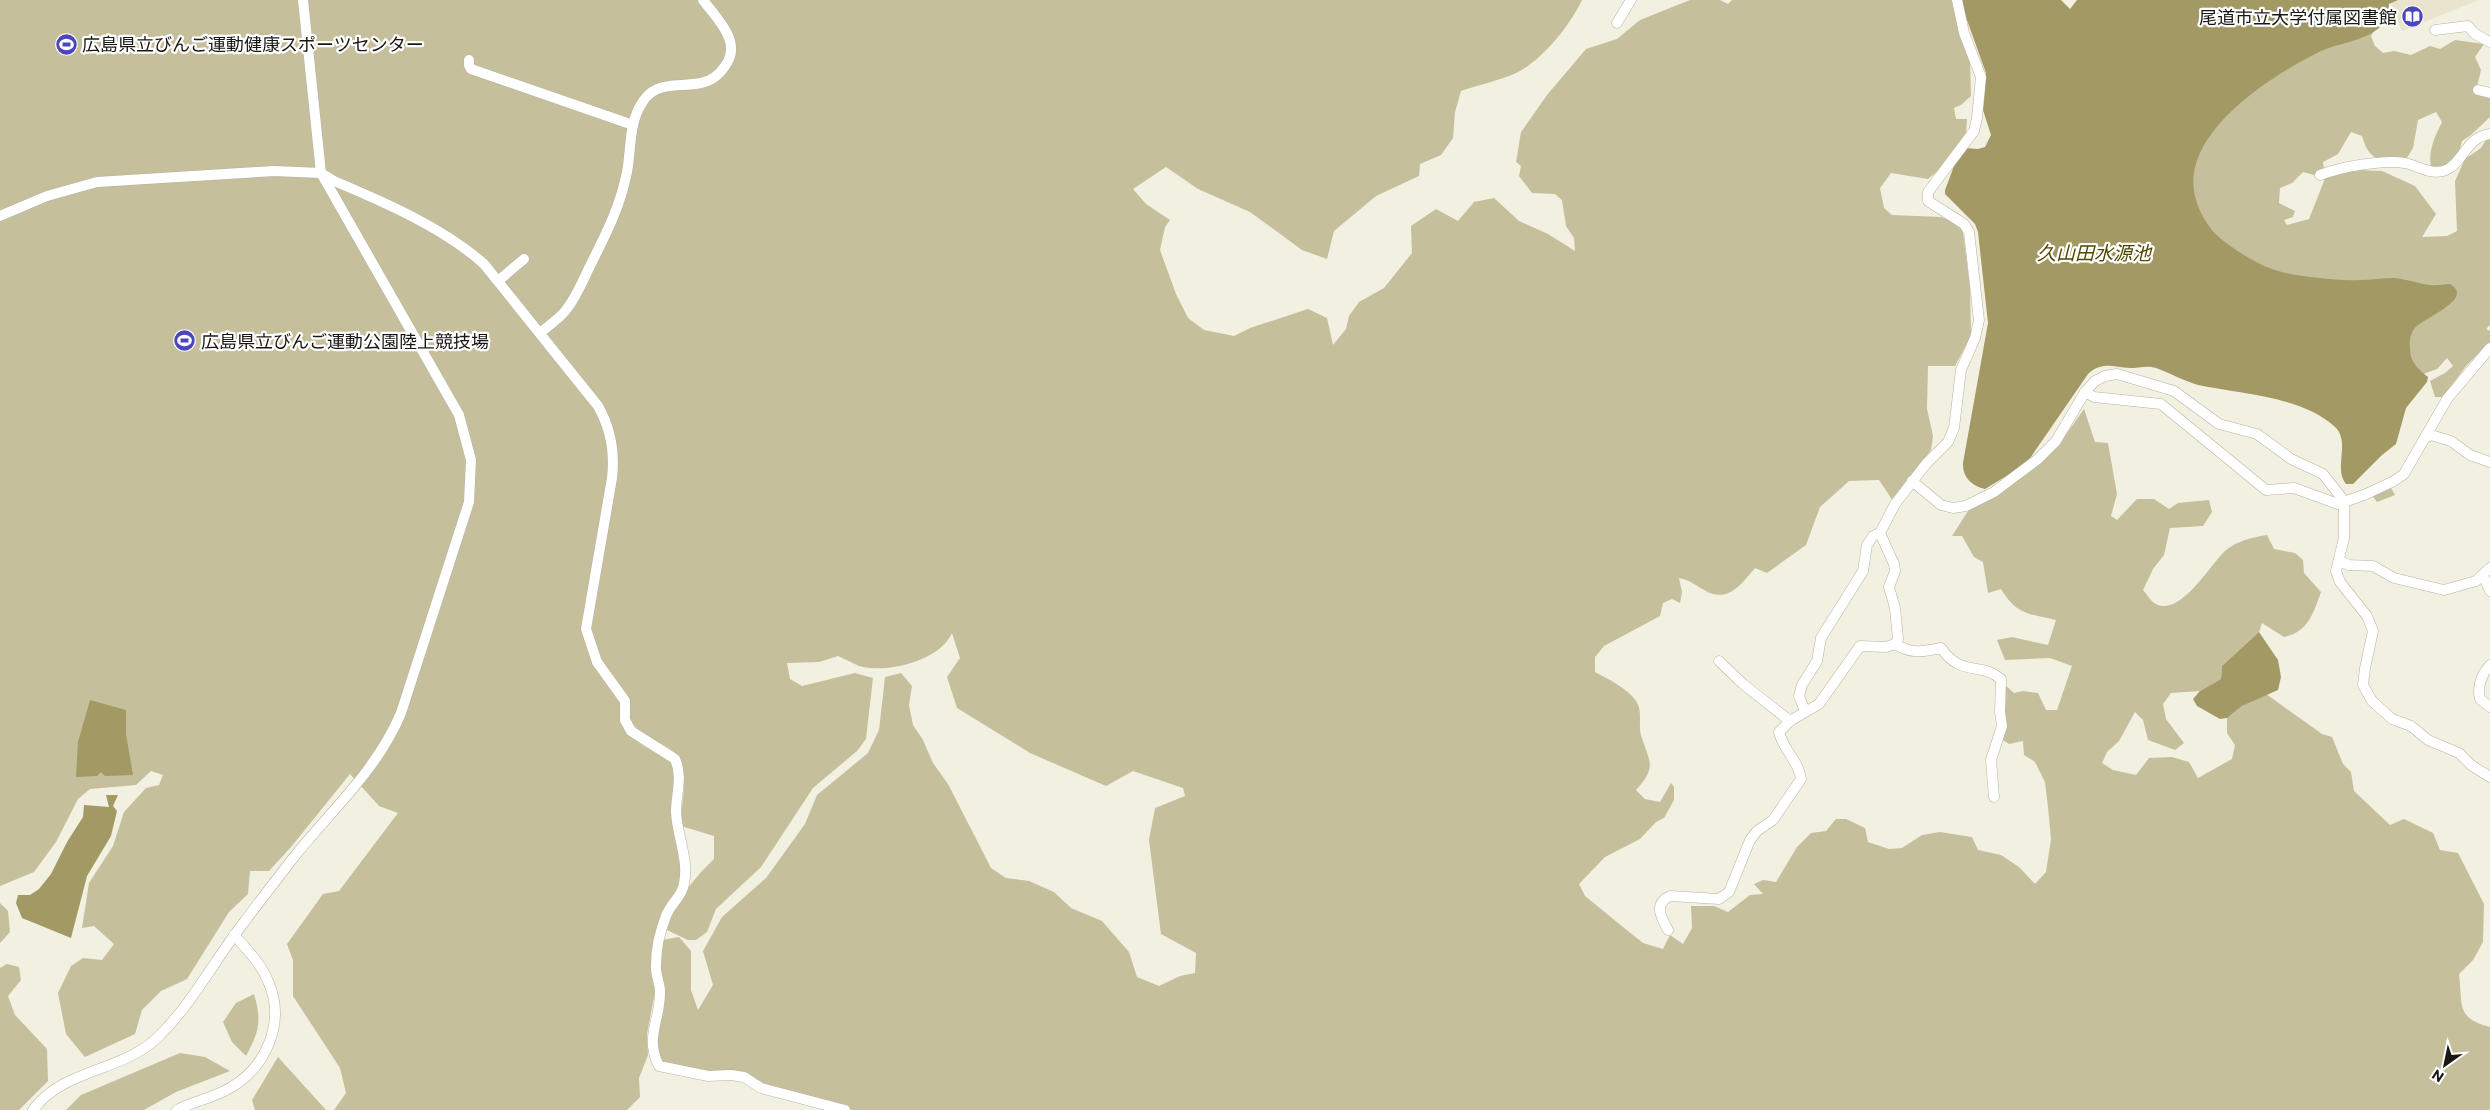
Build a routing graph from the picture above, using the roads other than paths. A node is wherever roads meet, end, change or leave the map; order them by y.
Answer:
1 (303, 0) edge
2 (703, 0) edge
3 (1631, 0) edge
4 (1957, 0) edge
5 (1617, 22) dead end
6 (2435, 30) dead end
7 (2490, 42) edge
8 (469, 60) dead end
9 (2478, 90) dead end
10 (2490, 94) edge
11 (633, 125) junction
12 (2490, 134) edge
13 (321, 173) junction
14 (2320, 175) dead end
15 (0, 216) edge
16 (524, 259) dead end
17 (498, 281) junction
18 (540, 333) junction
19 (2490, 348) edge
20 (2085, 392) junction
21 (2426, 438) junction
22 (2490, 462) edge
23 (1912, 482) junction
24 (2344, 501) junction
25 (1880, 533) junction
26 (2339, 561) junction
27 (2487, 572) edge
28 (2490, 591) edge
29 (1895, 644) junction
30 (1719, 661) dead end
31 (2490, 666) edge
32 (2490, 707) edge
33 (1804, 711) junction
34 (1790, 721) junction
35 (2490, 777) edge
36 (1994, 797) dead end
37 (1668, 930) dead end
38 (234, 935) junction
39 (33, 1110) edge
40 (177, 1110) edge
41 (845, 1110) edge

1 - 13 street
2 - 11 street
3 - 5 street
4 - 23 street
6 - 7 street
8 - 11 street
9 - 10 street
11 - 18 street
12 - 14 street
13 - 15 street
13 - 17 street
13 - 38 street
16 - 17 street
17 - 18 street
18 - 41 street
19 - 21 street
20 - 23 street
20 - 24 street
20 - 24 street
21 - 22 street
21 - 24 street
23 - 25 street
24 - 26 street
25 - 29 street
25 - 33 street
26 - 27 street
26 - 35 street
27 - 28 street
29 - 33 street
29 - 36 street
30 - 34 street
31 - 32 street
33 - 34 street
34 - 37 street
38 - 39 street
38 - 40 street

